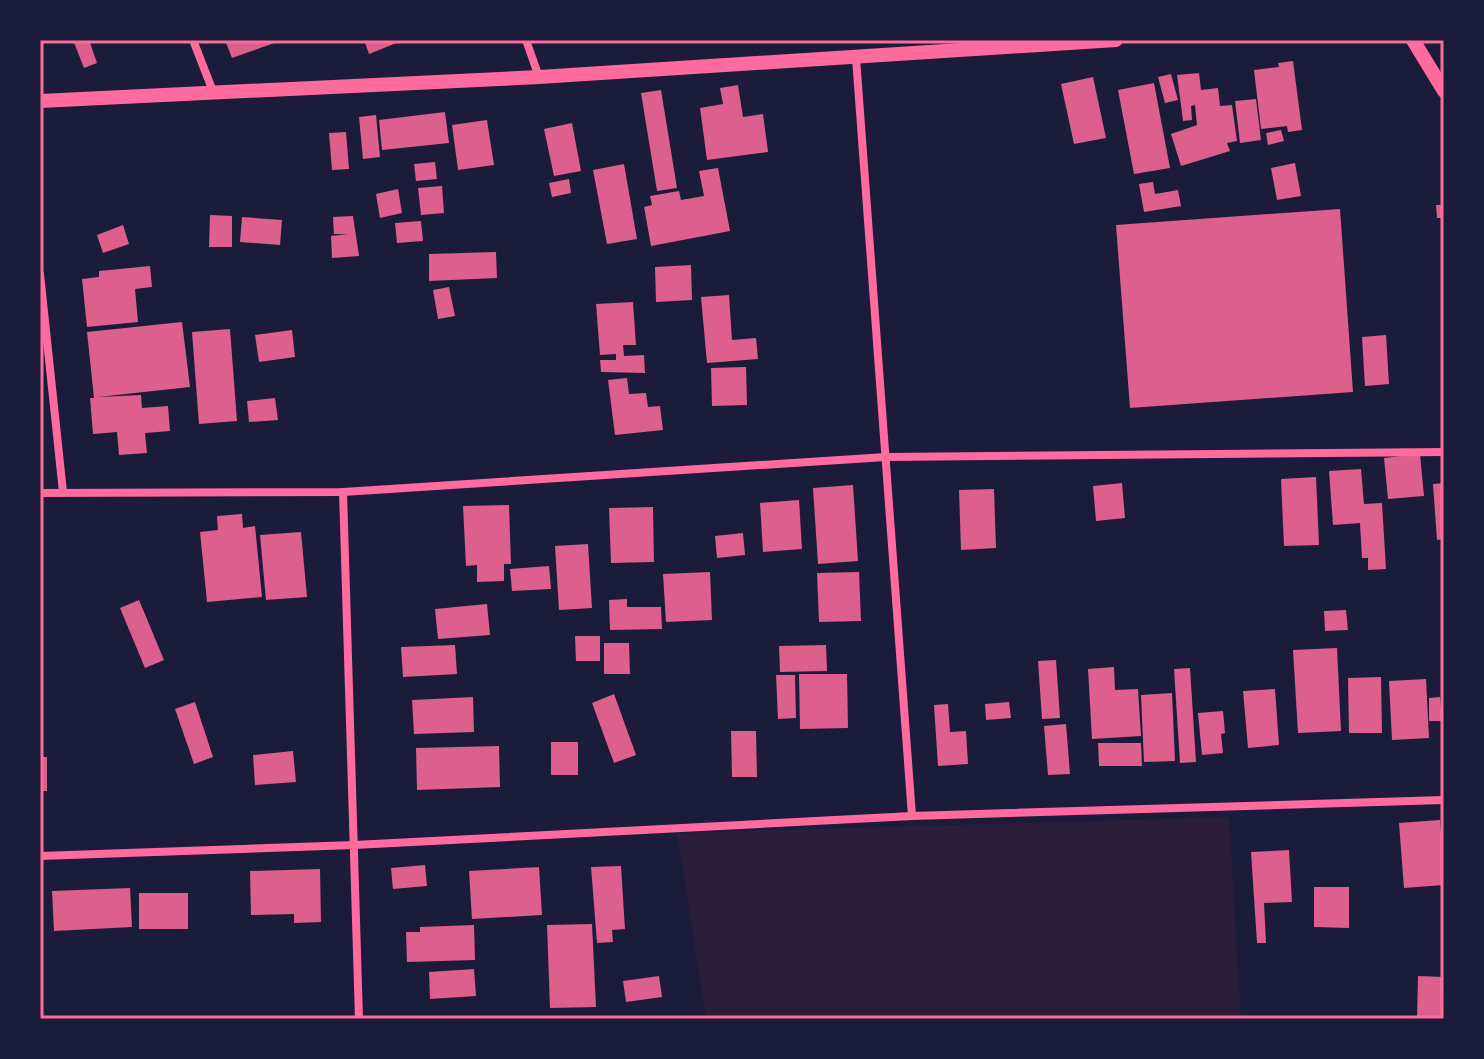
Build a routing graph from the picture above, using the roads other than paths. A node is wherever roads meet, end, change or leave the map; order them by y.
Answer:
1 (193, 40) edge
2 (526, 40) edge
3 (1116, 40) edge
4 (1413, 40) edge
5 (856, 58) junction
6 (539, 77) junction
7 (1444, 91) edge
8 (214, 94) junction
9 (40, 101) edge
10 (40, 274) edge
11 (1444, 452) edge
12 (886, 457) junction
13 (63, 492) junction
14 (343, 492) junction
15 (40, 493) edge
16 (1444, 800) edge
17 (912, 816) junction
18 (354, 845) junction
19 (40, 856) edge
20 (359, 1019) edge

1 - 8 street
2 - 6 street
3 - 5 street
4 - 7 street
5 - 6 street
5 - 12 street
6 - 8 street
8 - 9 street
10 - 13 street
11 - 12 street
12 - 14 street
12 - 17 street
13 - 14 street
13 - 15 street
14 - 18 street
16 - 17 street
17 - 18 street
18 - 19 street
18 - 20 street

